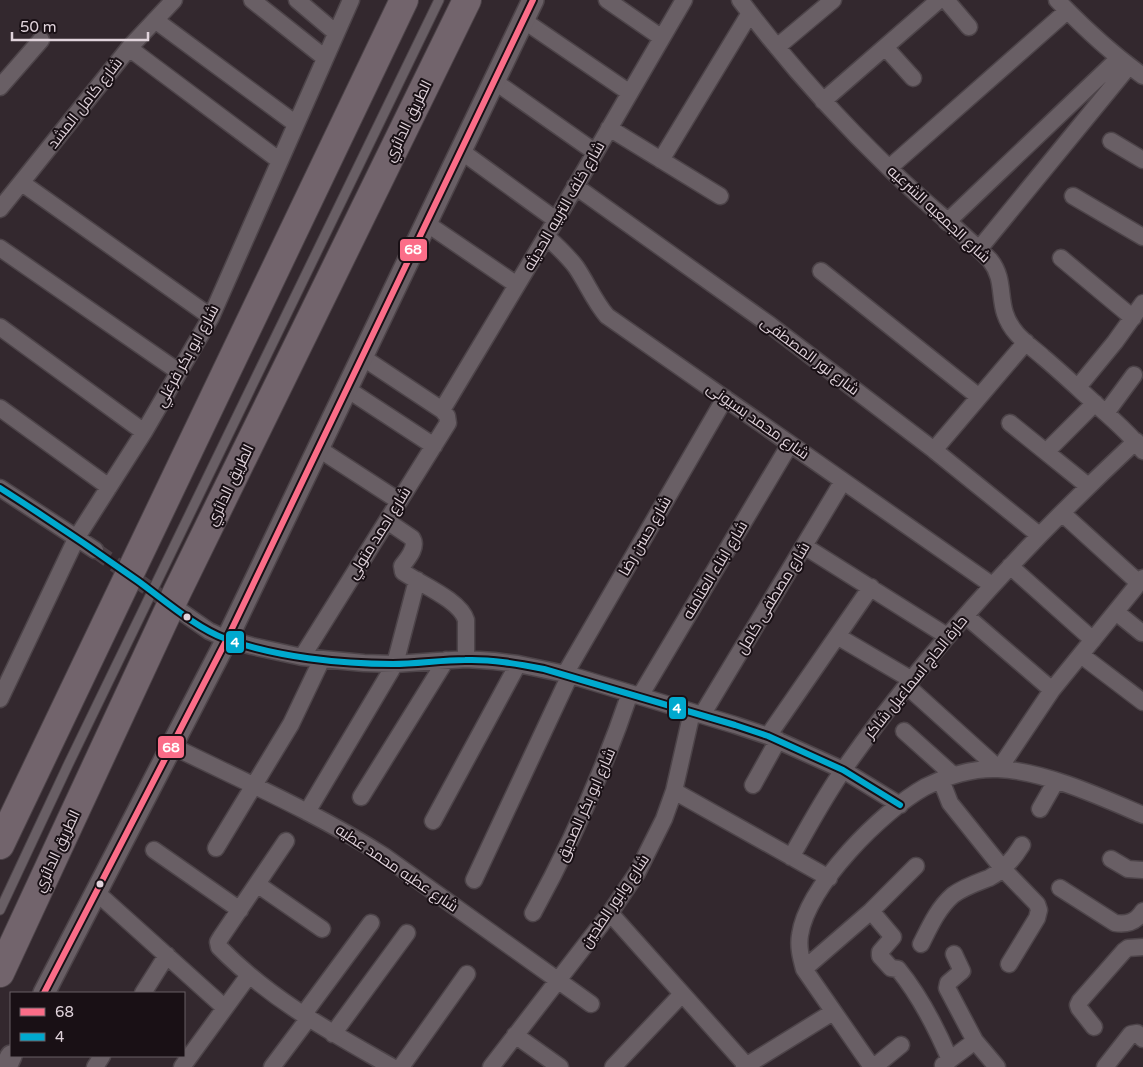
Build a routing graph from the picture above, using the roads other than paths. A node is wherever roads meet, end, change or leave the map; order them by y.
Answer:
1 (174, 0) edge
2 (252, 0) edge
3 (297, 0) edge
4 (351, 0) edge
5 (404, 0) edge
6 (440, 0) edge
7 (467, 0) edge
8 (533, 0) edge
9 (607, 0) edge
10 (684, 0) edge
11 (740, 0) edge
12 (833, 0) edge
13 (939, 0) edge
14 (946, 0) edge
15 (1062, 5) edge
16 (750, 13) junction
17 (155, 20) junction
18 (523, 20) junction
19 (969, 27) dead end
20 (336, 33) junction
21 (662, 38) junction
22 (41, 40) dead end
23 (777, 47) junction
24 (886, 47) junction
25 (128, 48) junction
26 (325, 58) junction
27 (1124, 62) junction
28 (1143, 76) edge
29 (913, 78) dead end
30 (494, 81) junction
31 (0, 87) edge
32 (630, 93) junction
33 (824, 101) junction
34 (296, 124) junction
35 (609, 128) junction
36 (1111, 141) dead end
37 (461, 150) junction
38 (596, 152) junction
39 (662, 160) junction
40 (1143, 160) edge
41 (280, 161) junction
42 (889, 168) junction
43 (22, 182) junction
44 (575, 186) junction
45 (720, 196) dead end
46 (1073, 196) dead end
47 (0, 209) edge
48 (556, 220) junction
49 (947, 222) junction
50 (426, 223) junction
51 (546, 236) junction
52 (1143, 237) edge
53 (0, 248) edge
54 (979, 249) junction
55 (1061, 258) dead end
56 (821, 271) dead end
57 (517, 285) junction
58 (1143, 303) edge
59 (210, 317) junction
60 (1133, 318) junction
61 (0, 327) edge
62 (1026, 342) junction
63 (362, 357) junction
64 (179, 372) junction
65 (1134, 375) dead end
66 (1078, 387) junction
67 (347, 389) junction
68 (979, 397) junction
69 (725, 398) junction
70 (0, 408) edge
71 (1100, 408) junction
72 (442, 410) junction
73 (1010, 423) dead end
74 (144, 432) junction
75 (790, 444) junction
76 (434, 446) junction
77 (1139, 446) edge
78 (319, 449) junction
79 (934, 450) junction
80 (1046, 452) junction
81 (843, 481) junction
82 (1088, 486) junction
83 (109, 487) junction
84 (0, 488) edge
85 (399, 501) junction
86 (1062, 512) junction
87 (387, 521) junction
88 (1038, 535) junction
89 (77, 538) junction
90 (804, 546) junction
91 (95, 550) tunnel mouth
92 (1010, 566) junction
93 (416, 580) junction
94 (1141, 580) edge
95 (992, 585) junction
96 (871, 587) junction
97 (179, 610) tunnel mouth
98 (1116, 612) junction
99 (973, 622) dead end
100 (1141, 635) edge
101 (837, 636) junction
102 (948, 636) junction
103 (227, 639) junction
104 (1093, 640) junction
105 (1081, 655) junction
106 (302, 656) junction
107 (322, 659) junction
108 (446, 660) junction
109 (466, 660) junction
110 (395, 664) junction
111 (518, 664) junction
112 (567, 674) junction
113 (910, 683) junction
114 (1052, 690) junction
115 (635, 695) junction
116 (0, 699) edge
117 (1143, 702) edge
118 (697, 713) junction
119 (904, 731) dead end
120 (773, 738) junction
121 (172, 746) junction
122 (999, 769) junction
123 (843, 770) junction
124 (947, 778) junction
125 (1056, 781) junction
126 (754, 784) dead end
127 (255, 786) junction
128 (674, 791) junction
129 (361, 797) dead end
130 (900, 804) junction
131 (1040, 809) dead end
132 (307, 812) junction
133 (1143, 815) edge
134 (433, 821) dead end
135 (286, 841) dead end
136 (0, 845) edge
137 (1022, 845) dead end
138 (216, 848) dead end
139 (154, 850) dead end
140 (791, 857) junction
141 (1111, 859) dead end
142 (916, 866) dead end
143 (1003, 869) junction
144 (1143, 870) edge
145 (828, 878) junction
146 (474, 880) dead end
147 (257, 884) junction
148 (1060, 888) dead end
149 (96, 892) junction
150 (0, 910) edge
151 (240, 910) junction
152 (871, 911) junction
153 (1143, 912) edge
154 (533, 913) dead end
155 (610, 913) junction
156 (371, 923) dead end
157 (322, 929) dead end
158 (407, 933) dead end
159 (920, 944) dead end
160 (1143, 947) edge
161 (954, 954) dead end
162 (167, 955) junction
163 (1010, 964) dead end
164 (804, 969) junction
165 (0, 973) edge
166 (467, 974) dead end
167 (249, 975) junction
168 (558, 980) junction
169 (45, 992) edge
170 (143, 992) edge
171 (682, 994) junction
172 (591, 1004) dead end
173 (225, 1008) junction
174 (833, 1012) junction
175 (306, 1017) junction
176 (1094, 1027) dead end
177 (333, 1034) junction
178 (515, 1035) junction
179 (1143, 1039) edge
180 (975, 1042) junction
181 (901, 1045) dead end
182 (371, 1062) edge
183 (946, 1063) edge
184 (867, 1065) edge
185 (745, 1066) edge
186 (182, 1067) edge
187 (272, 1067) edge
188 (392, 1067) edge
189 (401, 1067) edge
190 (491, 1067) edge
191 (560, 1067) edge
192 (613, 1067) edge
193 (997, 1067) edge
194 (1104, 1067) edge

1 - 17 street, شارع كامل المشد
2 - 26 street
3 - 20 street
4 - 20 street, شارع ابو بكر فرغلي
5 - 136 highway
6 - 150 lane
7 - 165 highway, الطريق الدائري
8 - 18 street
9 - 21 street
10 - 21 street, شارع خلف التربيه الحديثه
11 - 16 street, شارع الجمعيه الشرعيه
12 - 23 street
13 - 24 street
14 - 19 street
15 - 27 street
15 - 42 street
16 - 23 street, شارع الجمعيه الشرعيه
16 - 39 street
17 - 25 street, شارع كامل المشد
17 - 34 street
18 - 30 street
18 - 32 street
20 - 26 street, شارع ابو بكر فرغلي
21 - 32 street, شارع خلف التربيه الحديثه
22 - 31 street
23 - 33 street, شارع الجمعيه الشرعيه
24 - 29 street
24 - 33 street
25 - 41 street
25 - 43 street, شارع كامل المشد
26 - 34 street, شارع ابو بكر فرغلي
27 - 28 street
27 - 49 street
27 - 54 street
30 - 37 street
30 - 38 street
32 - 35 street, شارع خلف التربيه الحديثه
33 - 42 street, شارع الجمعيه الشرعيه
34 - 41 street, شارع ابو بكر فرغلي
35 - 38 street, شارع خلف التربيه الحديثه
35 - 39 street
36 - 40 street
37 - 48 street
37 - 50 street
38 - 44 street, شارع خلف التربيه الحديثه
39 - 45 street
41 - 59 street, شارع ابو بكر فرغلي
42 - 49 street, شارع الجمعيه الشرعيه
43 - 47 street, شارع كامل المشد
43 - 59 street
44 - 48 street, شارع خلف التربيه الحديثه
44 - 79 street, شارع نور المصطفى
46 - 52 street
48 - 51 street, شارع خلف التربيه الحديثه
49 - 54 street, شارع الجمعيه الشرعيه
50 - 57 street
50 - 63 street
51 - 57 street, شارع خلف التربيه الحديثه
51 - 69 street, شارع محمد بسيونى
53 - 64 street
54 - 62 street, شارع الجمعيه الشرعيه
55 - 60 street
56 - 68 street
57 - 72 street, شارع خلف التربيه الحديثه
58 - 60 street
59 - 64 street, شارع ابو بكر فرغلي
60 - 66 street
61 - 74 street
62 - 66 street, شارع الجمعيه الشرعيه
62 - 68 street
63 - 67 street
63 - 72 street
64 - 74 street, شارع ابو بكر فرغلي
65 - 71 street
66 - 71 street, شارع الجمعيه الشرعيه
67 - 76 street
67 - 78 street
68 - 79 street
69 - 75 street, شارع محمد بسيونى
69 - 112 street, شارع حسن رضا
70 - 83 street
71 - 77 street, شارع الجمعيه الشرعيه
71 - 80 street
72 - 76 street, شارع احمد متولي
73 - 80 street
74 - 83 street, شارع ابو بكر فرغلي
75 - 81 street, شارع محمد بسيونى
75 - 115 street, شارع ابناء العتامنه
76 - 85 street, شارع احمد متولي
77 - 82 street, حارة الحاج اسماعيل شاكر
78 - 85 street
78 - 103 street
79 - 88 street, شارع نور المصطفى
80 - 82 street
81 - 90 street, شارع مصطفى كامل
81 - 95 street, شارع محمد بسيونى
82 - 86 street, حارة الحاج اسماعيل شاكر
83 - 89 street, شارع ابو بكر فرغلي
84 - 89 street
85 - 87 street, شارع احمد متولي
86 - 88 street, حارة الحاج اسماعيل شاكر
86 - 94 street
87 - 93 street
87 - 106 street, شارع احمد متولي
88 - 92 street, حارة الحاج اسماعيل شاكر
89 - 91 street
89 - 116 street, شارع ابو بكر فرغلي
90 - 96 street
90 - 118 street, شارع مصطفى كامل
92 - 95 street, حارة الحاج اسماعيل شاكر
92 - 104 street
93 - 109 street
93 - 110 street
94 - 98 street
95 - 102 street, حارة الحاج اسماعيل شاكر
96 - 101 street
96 - 102 street
97 - 103 street
98 - 100 street
98 - 104 street
99 - 114 street
101 - 113 street
101 - 120 street
102 - 113 street, حارة الحاج اسماعيل شاكر
103 - 106 street
103 - 121 street
104 - 105 street
105 - 114 street
105 - 117 street
106 - 107 street
107 - 110 street
107 - 127 street
108 - 109 street
108 - 110 street
108 - 129 street
109 - 111 street
110 - 132 street
111 - 112 street
111 - 134 street
112 - 115 street
112 - 146 street, شارع حسن رضا
113 - 122 street
113 - 123 street, حارة الحاج اسماعيل شاكر
114 - 122 street
115 - 118 street
115 - 154 street, شارع ابو بكر الصديق
118 - 120 street
118 - 128 street, شارع وابور الطحين
119 - 124 street
120 - 123 street
120 - 126 street
121 - 127 street, شارع عطيه محمد عطيه
121 - 149 street
122 - 124 street
122 - 125 street
123 - 130 street
123 - 140 street, حارة الحاج اسماعيل شاكر
124 - 130 street
124 - 143 street
125 - 131 street
125 - 133 street
127 - 132 street, شارع عطيه محمد عطيه
127 - 138 street
128 - 140 street
128 - 155 street, شارع وابور الطحين
130 - 145 street
132 - 168 street, شارع عطيه محمد عطيه
135 - 147 street
137 - 143 street
139 - 151 street
140 - 145 street
141 - 144 street
142 - 152 street
143 - 159 street
143 - 163 street
145 - 164 street
147 - 151 street
147 - 157 street
148 - 153 street
149 - 162 street
149 - 169 street
151 - 167 street
152 - 164 street
152 - 183 street
155 - 168 street, شارع وابور الطحين
155 - 171 street
156 - 175 street
158 - 177 street
160 - 176 street
161 - 180 street
162 - 170 street
162 - 173 street
164 - 174 street
166 - 189 street
167 - 173 street
167 - 175 street
168 - 172 street, شارع عطيه محمد عطيه
168 - 178 street, شارع وابور الطحين
171 - 185 street
171 - 192 street
173 - 186 street
174 - 184 street
174 - 185 street
175 - 177 street
175 - 187 street
177 - 182 street
178 - 190 street, شارع وابور الطحين
178 - 191 street
179 - 194 street
180 - 183 street
180 - 193 street
181 - 184 street
182 - 188 street

